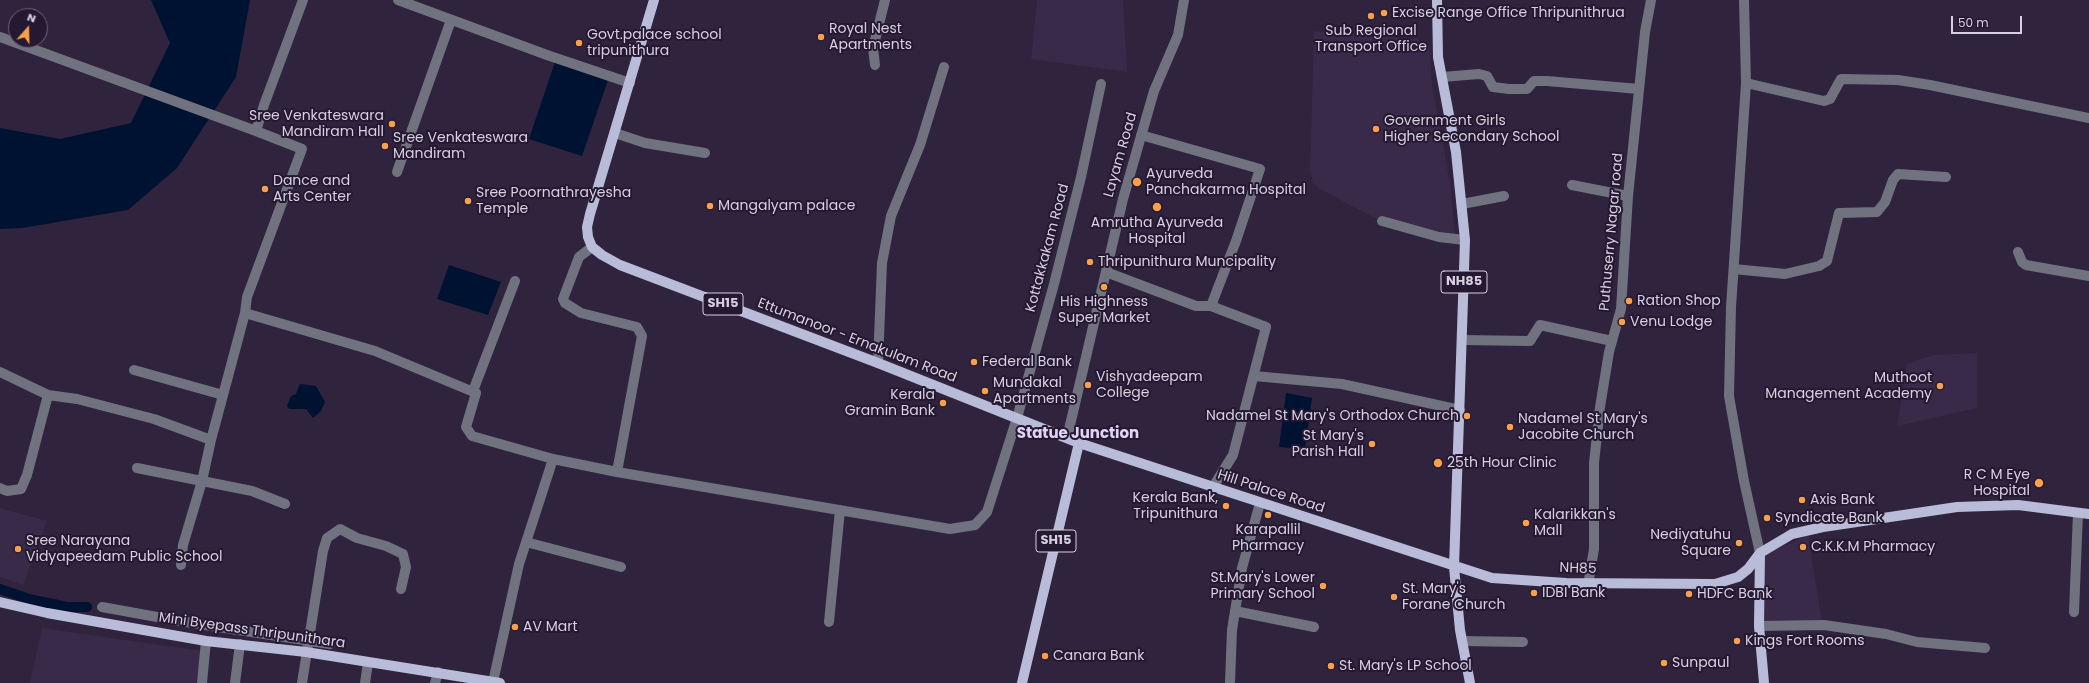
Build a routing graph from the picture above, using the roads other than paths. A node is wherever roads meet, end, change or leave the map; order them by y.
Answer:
1 (303, 0) edge
2 (398, 0) edge
3 (654, 0) edge
4 (885, 0) edge
5 (1184, 0) edge
6 (1437, 0) edge
7 (1651, 0) edge
8 (1744, 0) edge
9 (451, 20) junction
10 (0, 37) edge
11 (875, 65) dead end
12 (944, 66) dead end
13 (1442, 77) junction
14 (630, 83) junction
15 (1746, 83) junction
16 (1100, 84) dead end
17 (1639, 89) junction
18 (2089, 118) edge
19 (256, 131) junction
20 (615, 133) junction
21 (1141, 135) junction
22 (705, 153) dead end
23 (397, 172) dead end
24 (1946, 177) dead end
25 (1572, 186) dead end
26 (1504, 196) dead end
27 (1628, 196) junction
28 (1462, 204) junction
29 (1382, 221) dead end
30 (1465, 240) junction
31 (592, 247) junction
32 (2018, 252) dead end
33 (1734, 269) junction
34 (1106, 272) junction
35 (2089, 276) edge
36 (515, 281) dead end
37 (1211, 306) junction
38 (245, 313) junction
39 (1463, 340) junction
40 (1612, 341) junction
41 (878, 363) junction
42 (134, 370) dead end
43 (0, 372) edge
44 (1254, 376) junction
45 (473, 392) junction
46 (48, 395) junction
47 (223, 395) junction
48 (1460, 410) junction
49 (1017, 418) junction
50 (1067, 438) junction
51 (211, 440) junction
52 (1080, 443) junction
53 (553, 459) junction
54 (137, 468) dead end
55 (617, 472) junction
56 (202, 482) junction
57 (1214, 487) junction
58 (0, 488) edge
59 (1260, 503) junction
60 (285, 504) dead end
61 (840, 510) junction
62 (2078, 513) junction
63 (2089, 514) edge
64 (526, 542) junction
65 (1760, 553) junction
66 (181, 565) dead end
67 (621, 567) dead end
68 (1454, 567) junction
69 (1588, 585) junction
70 (401, 588) dead end
71 (0, 602) edge
72 (102, 607) dead end
73 (1235, 611) junction
74 (2074, 612) dead end
75 (829, 622) dead end
76 (1759, 626) junction
77 (1314, 627) dead end
78 (233, 629) junction
79 (206, 641) junction
80 (309, 641) junction
81 (1462, 642) junction
82 (1523, 642) dead end
83 (235, 644) junction
84 (330, 644) dead end
85 (1985, 648) dead end
86 (306, 652) junction
87 (368, 663) junction
88 (438, 672) junction
89 (497, 682) edge
90 (202, 683) edge
91 (236, 683) edge
92 (302, 683) edge
93 (365, 683) edge
94 (435, 683) edge
95 (1022, 683) edge
96 (1230, 683) edge
97 (1470, 683) edge
98 (1764, 683) edge

1 - 19 street
2 - 9 street
3 - 14 main road
4 - 11 street
5 - 21 street, Layam Road
6 - 13 main road, NH85 / NH85
7 - 17 street, Puthuserry Nagar road
8 - 15 street
9 - 14 street
9 - 23 street
10 - 19 street
12 - 41 street
13 - 17 street
13 - 28 main road, NH85 / NH85
14 - 20 main road
15 - 18 street
15 - 33 street
16 - 49 street, Kottakkakam Road
17 - 27 street, Puthuserry Nagar road
19 - 38 street
20 - 22 street
20 - 31 main road
21 - 34 street, Layam Road
21 - 37 street
24 - 33 street
25 - 27 street
26 - 28 street
27 - 40 street, Puthuserry Nagar road
28 - 30 main road, NH85 / NH85
29 - 30 street
30 - 39 main road, NH85 / NH85
31 - 41 main road, Ettumanoor - Ernakulam Road / SH15
31 - 55 street
32 - 35 street
33 - 65 street
34 - 37 street
34 - 50 street, Layam Road
36 - 45 street
37 - 44 street
38 - 45 street
38 - 47 street
39 - 40 street
39 - 48 main road, NH85 / NH85
40 - 69 street, Puthuserry Nagar road
41 - 49 main road, Ettumanoor - Ernakulam Road / SH15
42 - 47 street
43 - 46 street
44 - 48 street
44 - 57 street
45 - 53 street, Kottakkakam Road
46 - 51 street
46 - 58 street
47 - 51 street
48 - 68 main road, NH85 / NH85
49 - 50 main road, Ettumanoor - Ernakulam Road / SH15
49 - 61 street, Kottakkakam Road
50 - 52 main road, Ettumanoor - Ernakulam Road / SH15
51 - 56 street
52 - 57 main road, Hill Palace Road
52 - 95 main road, SH15
53 - 55 street, Kottakkakam Road
53 - 64 street
54 - 56 street
55 - 61 street, Kottakkakam Road
56 - 60 street
56 - 66 street
57 - 59 main road, Hill Palace Road
59 - 68 main road, Hill Palace Road
59 - 73 street
61 - 75 street
62 - 63 main road, NH85
62 - 65 main road, NH85 / NH85
62 - 74 street
64 - 67 street
64 - 89 street
65 - 69 main road, NH85 / NH85
65 - 76 main road
68 - 69 main road, NH85 / NH85
68 - 81 main road
70 - 80 street
71 - 79 main road, Mini Byepass Thripunithara
72 - 78 street
73 - 77 street
73 - 96 street
76 - 85 street
76 - 98 main road
78 - 80 street
78 - 83 street
79 - 83 main road, Mini Byepass Thripunithara
79 - 90 street
80 - 84 street
80 - 86 street
81 - 82 street
81 - 97 main road
83 - 86 main road, Mini Byepass Thripunithara
83 - 91 street
86 - 87 main road, Mini Byepass Thripunithara
86 - 92 street
87 - 88 main road, Mini Byepass Thripunithara
87 - 93 street
88 - 89 main road, Mini Byepass Thripunithara
88 - 94 street

